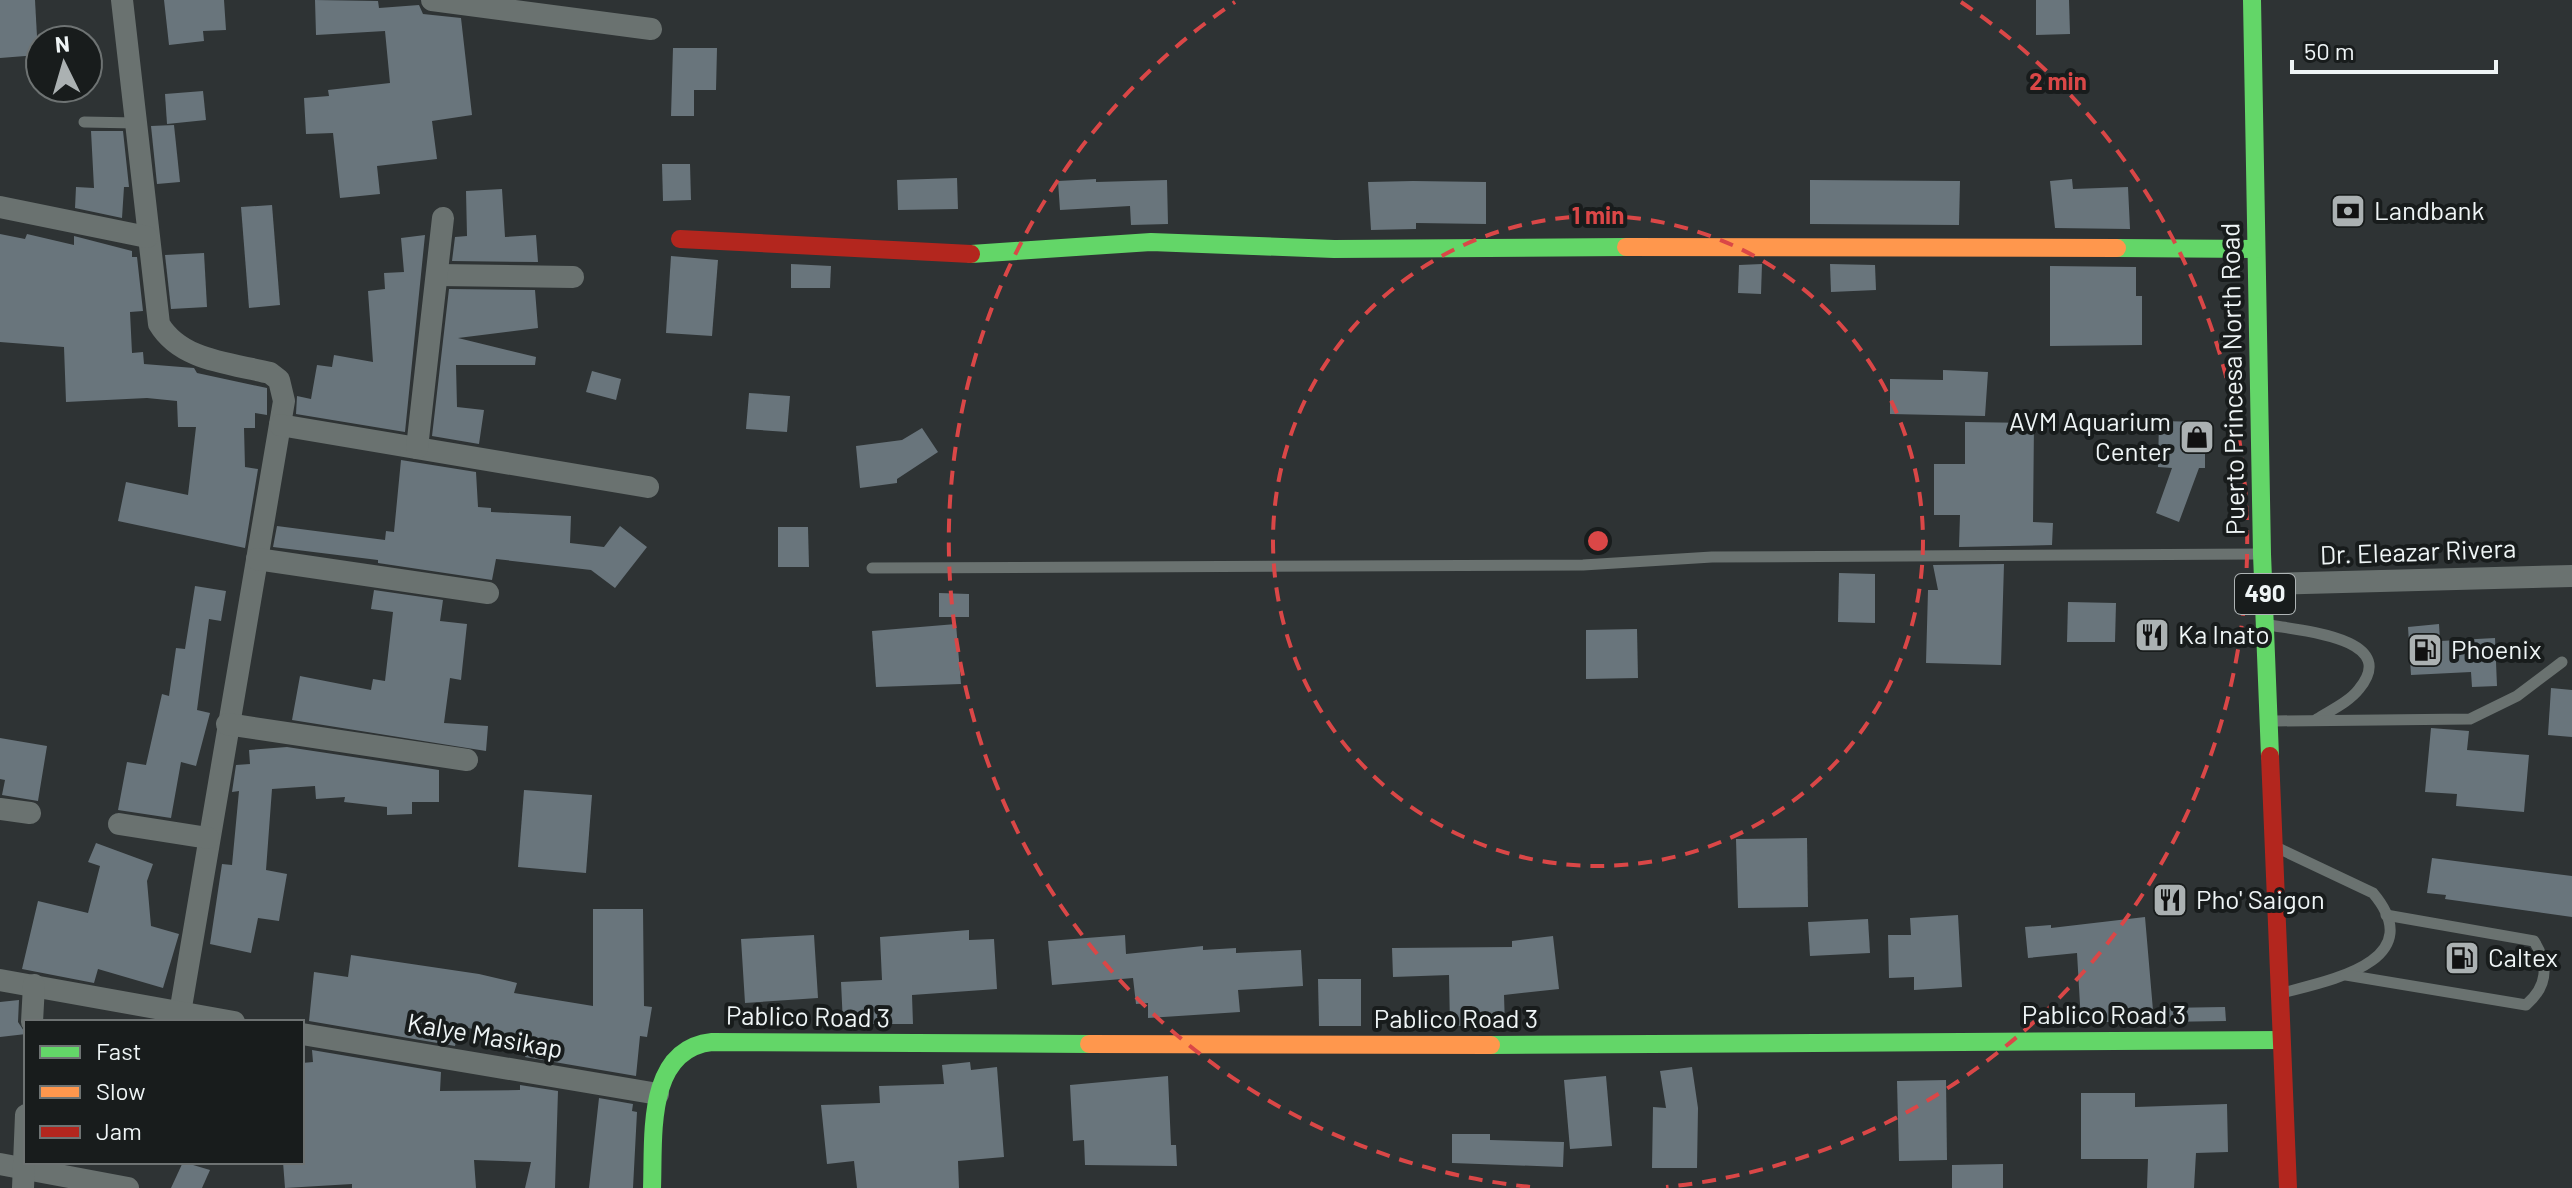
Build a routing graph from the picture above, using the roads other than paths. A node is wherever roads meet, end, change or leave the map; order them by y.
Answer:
1 (122, 0) edge
2 (432, 0) edge
3 (2252, 0) edge
4 (651, 29) dead end
5 (84, 122) dead end
6 (136, 123) junction
7 (0, 207) edge
8 (443, 218) dead end
9 (147, 237) junction
10 (680, 239) dead end
11 (2256, 249) junction
12 (438, 275) junction
13 (573, 277) dead end
14 (280, 425) junction
15 (417, 448) junction
16 (648, 487) dead end
17 (2262, 554) junction
18 (257, 559) junction
19 (872, 568) dead end
20 (2572, 576) edge
21 (2265, 584) junction
22 (488, 593) dead end
23 (2266, 625) junction
24 (2562, 662) dead end
25 (2317, 719) junction
26 (2270, 721) junction
27 (227, 724) junction
28 (467, 760) dead end
29 (0, 809) edge
30 (30, 813) dead end
31 (119, 824) dead end
32 (208, 838) junction
33 (2274, 846) junction
34 (2386, 915) junction
35 (2346, 975) junction
36 (0, 980) edge
37 (34, 985) junction
38 (2280, 994) junction
39 (180, 1013) junction
40 (32, 1020) edge
41 (222, 1020) edge
42 (304, 1034) edge
43 (2281, 1040) junction
44 (658, 1094) junction
45 (24, 1157) edge
46 (0, 1164) edge
47 (23, 1178) edge
48 (128, 1188) edge
49 (652, 1188) edge
50 (2288, 1188) edge

1 - 6 street
2 - 4 street
3 - 11 street, Puerto Princesa North Road / 490
5 - 6 lane
6 - 9 street
7 - 9 street
8 - 12 street
9 - 14 street
10 - 11 street
11 - 17 street, Puerto Princesa North Road / 490
12 - 13 street
12 - 15 street
14 - 15 street
14 - 18 street
15 - 16 street
17 - 19 lane
17 - 21 street, Puerto Princesa North Road / 490
18 - 22 street
18 - 27 street
20 - 21 street, Dr. Eleazar Rivera
21 - 23 street, Puerto Princesa North Road / 490
23 - 25 lane
23 - 26 street, Puerto Princesa North Road / 490
24 - 25 lane
25 - 26 lane
26 - 33 street, Puerto Princesa North Road / 490
27 - 28 street
27 - 32 street
29 - 30 street
31 - 32 street
32 - 39 street
33 - 34 lane
33 - 38 street, Puerto Princesa North Road / 490
34 - 35 lane
34 - 35 lane
35 - 38 lane
36 - 37 street
37 - 39 street
37 - 40 street
38 - 43 street, Puerto Princesa North Road / 490
39 - 41 street
42 - 44 street, Kalye Masikap
43 - 44 street, Pablico Road 3
43 - 50 street, Puerto Princesa North Road / 490
44 - 49 street
45 - 47 street
46 - 47 street
47 - 48 street

